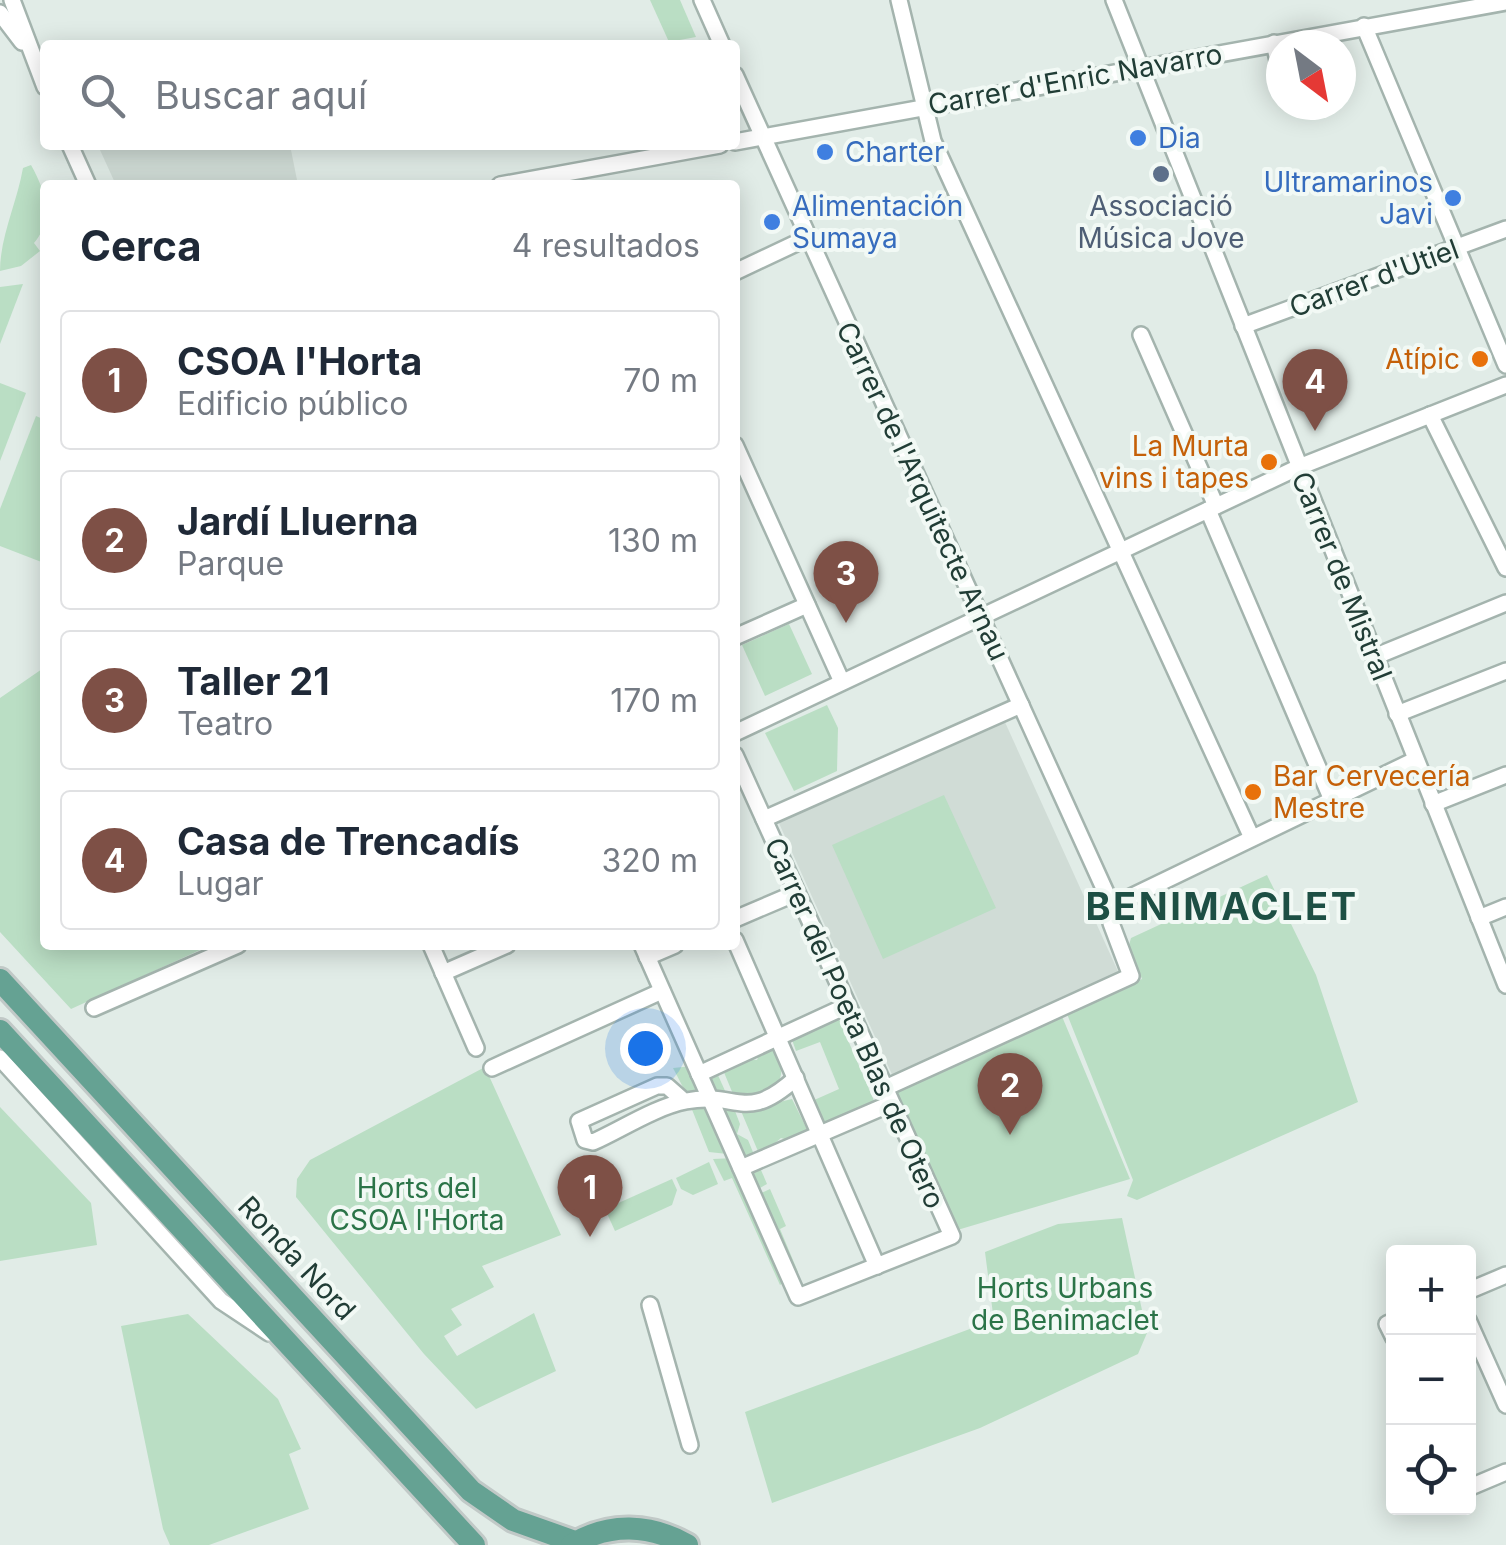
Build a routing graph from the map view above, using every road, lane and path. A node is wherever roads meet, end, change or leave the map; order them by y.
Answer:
1 (12, 0) edge
2 (702, 0) edge
3 (899, 0) edge
4 (1114, 0) edge
5 (1392, 0) edge
6 (1504, 8) edge
7 (0, 14) edge
8 (1396, 19) junction
9 (1364, 26) junction
10 (1343, 30) edge
11 (720, 40) edge
12 (1266, 45) edge
13 (30, 53) junction
14 (1141, 68) junction
15 (40, 76) edge
16 (740, 86) edge
17 (924, 106) junction
18 (763, 138) junction
19 (740, 141) edge
20 (72, 150) edge
21 (692, 150) edge
22 (86, 180) edge
23 (528, 180) edge
24 (1506, 229) edge
25 (807, 238) junction
26 (1456, 248) junction
27 (740, 270) edge
28 (1243, 326) junction
29 (1141, 335) dead end
30 (1506, 365) edge
31 (1506, 385) edge
32 (1430, 415) junction
33 (740, 456) edge
34 (1300, 467) junction
35 (1212, 508) junction
36 (1119, 552) junction
37 (1506, 568) edge
38 (1506, 603) edge
39 (807, 604) junction
40 (980, 617) junction
41 (740, 634) edge
42 (1374, 656) junction
43 (1506, 671) edge
44 (842, 682) junction
45 (1021, 705) junction
46 (1397, 714) junction
47 (740, 731) edge
48 (1415, 760) junction
49 (740, 765) edge
50 (1506, 775) edge
51 (1332, 800) junction
52 (1434, 804) junction
53 (764, 819) junction
54 (1252, 838) junction
55 (796, 893) junction
56 (1112, 906) junction
57 (1506, 906) edge
58 (740, 917) edge
59 (1479, 918) junction
60 (227, 950) edge
61 (433, 950) edge
62 (496, 950) edge
63 (739, 950) edge
64 (644, 951) edge
65 (443, 973) junction
66 (0, 980) edge
67 (1506, 985) edge
68 (662, 991) junction
69 (846, 1006) junction
70 (94, 1008) dead end
71 (0, 1031) edge
72 (778, 1038) junction
73 (476, 1048) dead end
74 (0, 1058) edge
75 (492, 1068) dead end
76 (699, 1074) junction
77 (796, 1078) junction
78 (886, 1096) junction
79 (710, 1100) junction
80 (684, 1101) junction
81 (819, 1134) junction
82 (741, 1168) junction
83 (877, 1266) junction
84 (1506, 1276) edge
85 (1476, 1288) edge
86 (650, 1304) dead end
87 (1475, 1335) edge
88 (302, 1355) junction
89 (1506, 1404) edge
90 (690, 1446) dead end
91 (1506, 1472) edge
92 (1476, 1485) edge
93 (573, 1544) edge
94 (474, 1545) edge
95 (687, 1545) edge

1 - 13 street
2 - 11 street
3 - 17 street
4 - 14 street, Carrer de Mistral
5 - 8 street
6 - 8 street, Carrer d'Enric Navarro
7 - 13 street
8 - 9 street, Carrer d'Enric Navarro
9 - 10 street, Carrer d'Enric Navarro
9 - 26 street
12 - 14 street, Carrer d'Enric Navarro
13 - 15 street
14 - 17 street, Carrer d'Enric Navarro
14 - 28 street, Carrer de Mistral
16 - 18 street, Carrer de l'Arquitecte Arnau
17 - 18 street, Carrer d'Enric Navarro
17 - 36 street
18 - 19 street, Carrer d'Enric Navarro
18 - 25 street, Carrer de l'Arquitecte Arnau
20 - 22 street
21 - 23 street
24 - 26 street, Carrer d'Utiel
25 - 27 street
25 - 40 street, Carrer de l'Arquitecte Arnau
26 - 28 street, Carrer d'Utiel
26 - 30 street
28 - 34 street, Carrer de Mistral
29 - 35 street
31 - 32 street
32 - 34 street
32 - 37 street
33 - 39 street
34 - 35 street
34 - 42 street, Carrer de Mistral
35 - 36 street
35 - 51 street
36 - 40 street
36 - 54 street
38 - 42 street
39 - 41 street
39 - 44 street
40 - 44 street
40 - 45 street, Carrer de l'Arquitecte Arnau
42 - 46 street, Carrer de Mistral
43 - 46 street
44 - 47 street
45 - 53 street
45 - 56 street, Carrer de l'Arquitecte Arnau
46 - 48 street, Carrer de Mistral
48 - 51 street
48 - 52 street, Carrer de Mistral
49 - 53 street, Carrer del Poeta Blas de Otero
50 - 52 street
51 - 54 street
52 - 59 street, Carrer de Mistral
53 - 55 street, Carrer del Poeta Blas de Otero
54 - 56 street
55 - 58 street
55 - 69 street, Carrer del Poeta Blas de Otero
56 - 78 street, Carrer de l'Arquitecte Arnau
57 - 59 street
59 - 67 street, Carrer de Mistral
60 - 70 street
61 - 65 street
62 - 65 street
63 - 72 street
64 - 68 street
65 - 73 street
66 - 93 main road, Ronda Nord
68 - 75 street
68 - 76 street
69 - 72 street
69 - 78 street, Carrer del Poeta Blas de Otero
71 - 88 main road
72 - 76 street
72 - 77 street
74 - 88 street
76 - 79 street
77 - 79 street
77 - 81 street
78 - 81 street
78 - 83 street, Carrer del Poeta Blas de Otero
79 - 80 street
79 - 82 street
80 - 80 street
81 - 82 street
81 - 83 street
82 - 83 street
84 - 85 street
86 - 90 street
87 - 89 street
88 - 94 main road
91 - 92 street
93 - 95 main road

